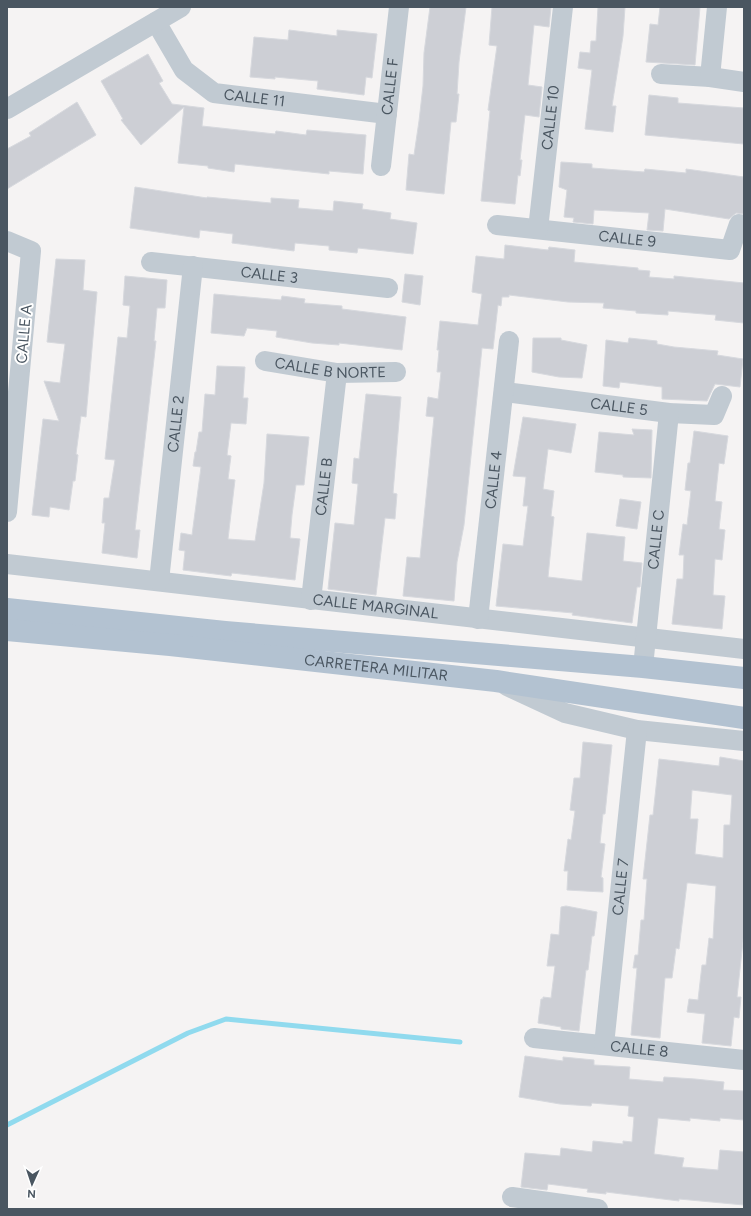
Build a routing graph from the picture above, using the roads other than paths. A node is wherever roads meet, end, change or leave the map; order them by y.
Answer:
1 (181, 7) edge
2 (399, 7) edge
3 (563, 7) edge
4 (717, 7) edge
5 (156, 22) junction
6 (661, 74) dead end
7 (710, 77) junction
8 (744, 82) edge
9 (7, 109) edge
10 (387, 114) junction
11 (381, 166) dead end
12 (739, 224) dead end
13 (497, 225) dead end
14 (538, 229) junction
15 (7, 241) edge
16 (151, 262) dead end
17 (192, 266) junction
18 (388, 288) dead end
19 (509, 341) dead end
20 (265, 361) dead end
21 (396, 372) dead end
22 (337, 373) junction
23 (505, 392) junction
24 (722, 396) dead end
25 (669, 413) junction
26 (7, 512) edge
27 (7, 564) edge
28 (159, 581) junction
29 (311, 600) junction
30 (7, 609) edge
31 (478, 619) junction
32 (7, 630) edge
33 (645, 638) junction
34 (744, 649) edge
35 (643, 667) junction
36 (744, 678) edge
37 (496, 681) junction
38 (744, 718) edge
39 (638, 730) junction
40 (744, 742) edge
41 (534, 1038) dead end
42 (604, 1045) junction
43 (744, 1060) edge
44 (512, 1197) dead end
45 (589, 1209) edge

1 - 5 street
2 - 10 street, CALLE F
3 - 14 street, CALLE 10
4 - 7 street
5 - 9 street
5 - 10 street, CALLE 11
6 - 7 street
7 - 8 street
10 - 11 street, CALLE F
12 - 14 street, CALLE 9
13 - 14 street, CALLE 9
15 - 26 street, CALLE A
16 - 17 street, CALLE 3
17 - 18 street, CALLE 3
17 - 28 street, CALLE 2
19 - 23 street, CALLE 4
20 - 22 street, CALLE B NORTE
21 - 22 street, CALLE B NORTE
22 - 29 street, CALLE B
23 - 25 street, CALLE 5
23 - 31 street, CALLE 4
24 - 25 street, CALLE 5
25 - 33 street, CALLE C
27 - 28 street, CALLE MARGINAL
28 - 29 street, CALLE MARGINAL
29 - 31 street, CALLE MARGINAL
30 - 35 main road, CARRETERA MILITAR
31 - 33 street, CALLE MARGINAL
32 - 37 main road, CARRETERA MILITAR
33 - 34 street, CALLE MARGINAL
33 - 35 street, CALLE C
35 - 36 main road, CARRETERA MILITAR
37 - 38 main road, CARRETERA MILITAR
37 - 39 street
39 - 40 street
39 - 42 street, CALLE 7
41 - 42 street, CALLE 8
42 - 43 street, CALLE 8
44 - 45 street

